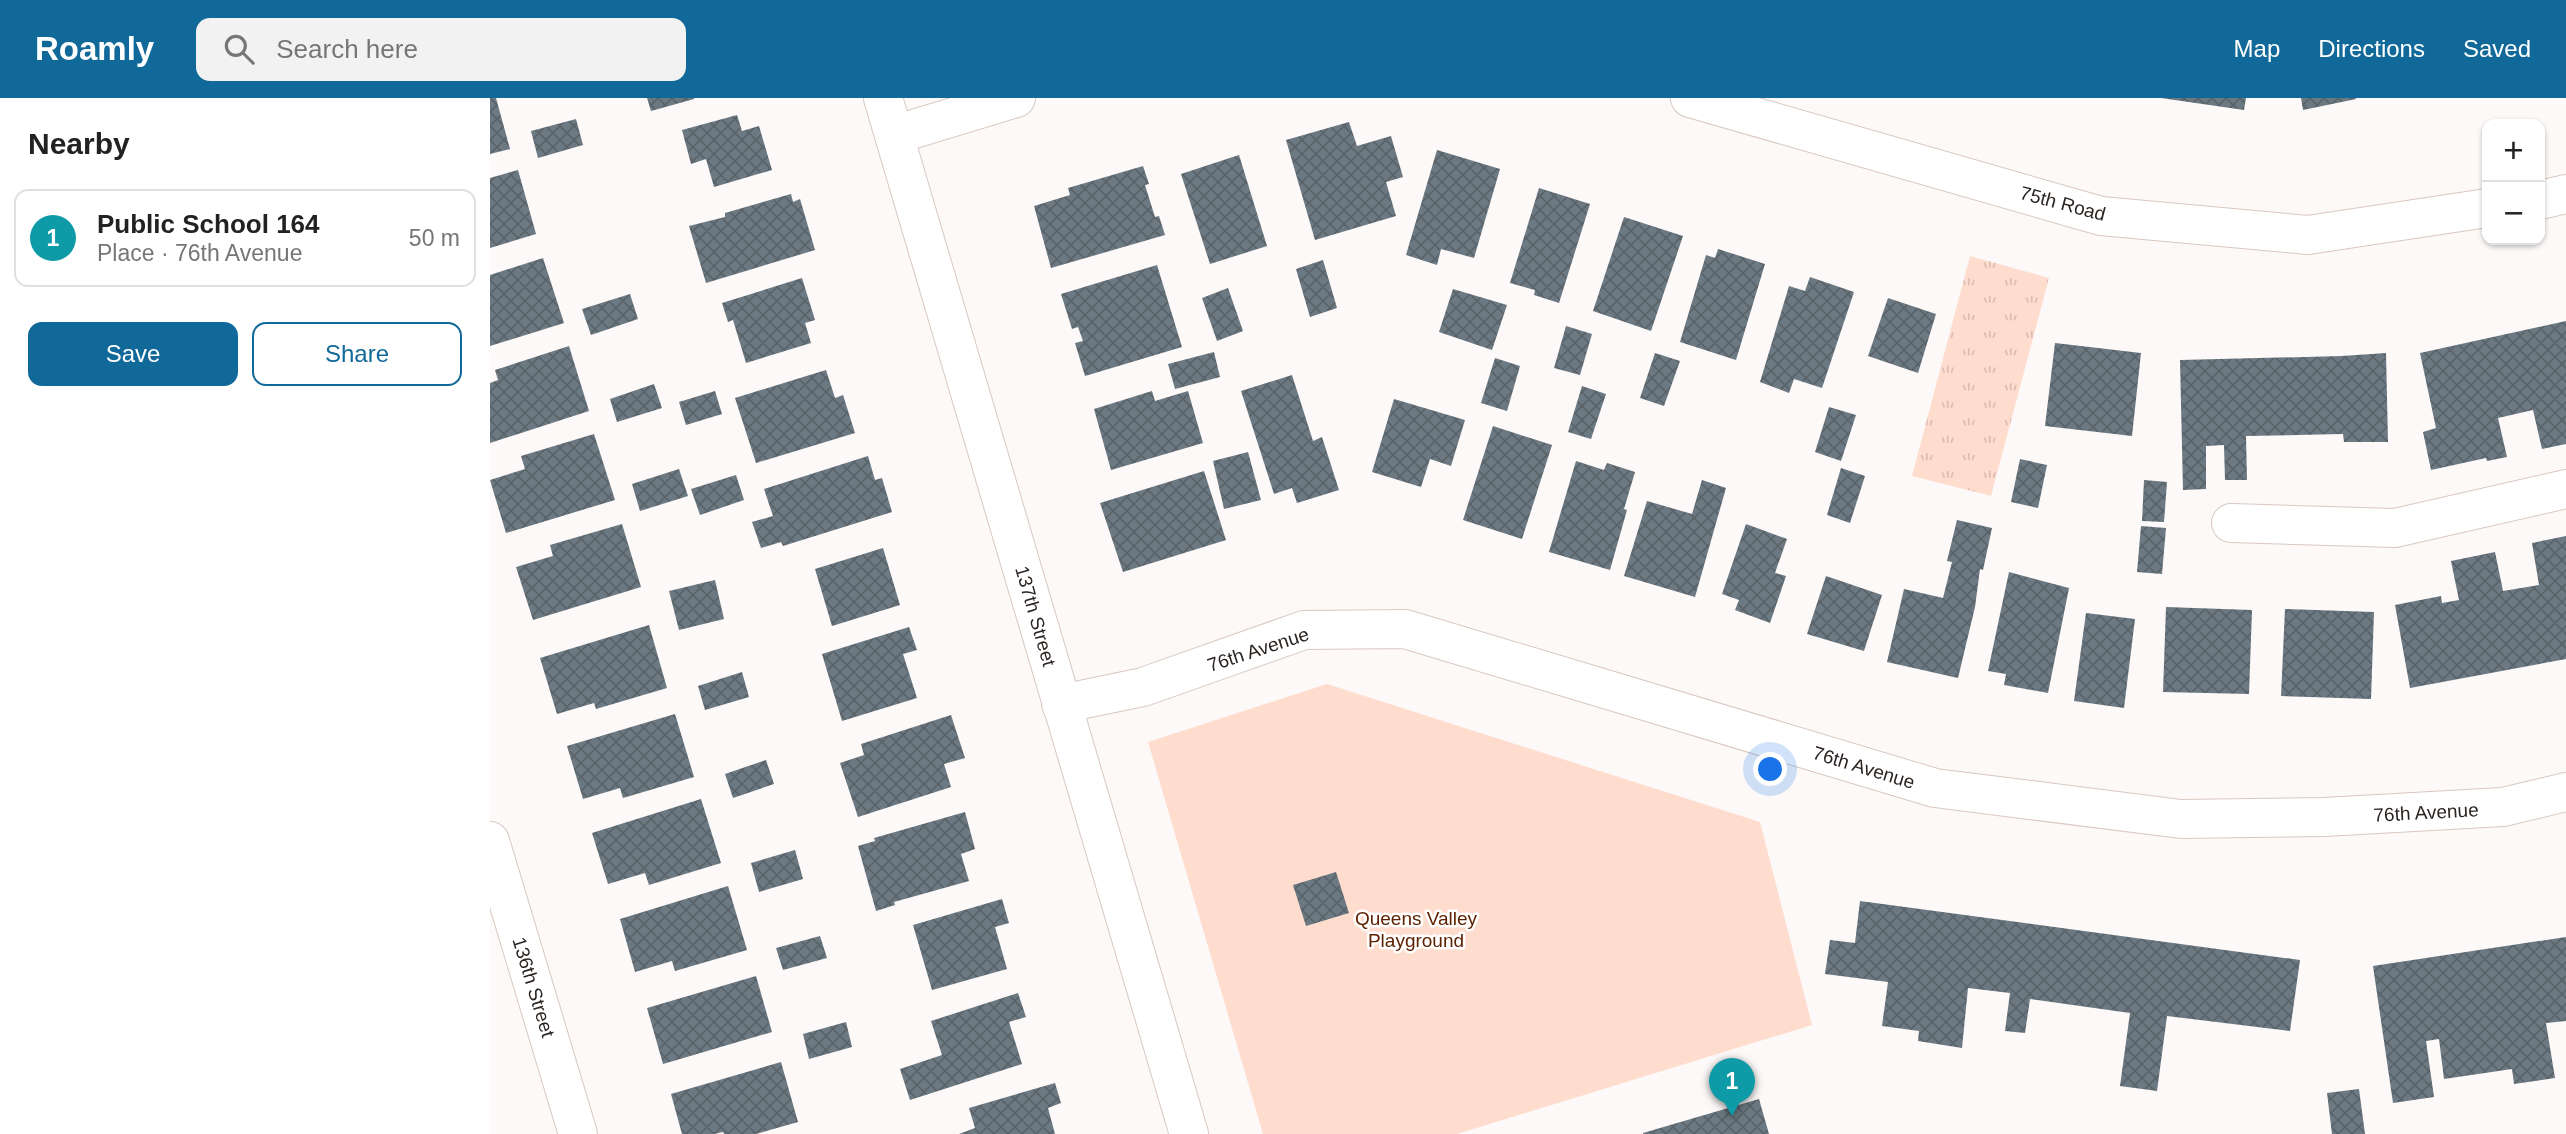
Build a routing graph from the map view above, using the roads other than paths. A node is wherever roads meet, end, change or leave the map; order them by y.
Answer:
1 (883, 98) edge
2 (1016, 98) edge
3 (1690, 98) edge
4 (894, 135) junction
5 (2566, 194) edge
6 (2545, 199) edge
7 (2482, 209) edge
8 (2566, 489) edge
9 (2231, 523) dead end
10 (1062, 704) junction
11 (2566, 792) edge
12 (490, 841) edge
13 (578, 1134) edge
14 (1189, 1134) edge

1 - 4 street, 137th Street
2 - 4 street
3 - 7 street, 75th Road
4 - 10 street, 137th Street
5 - 6 street
8 - 9 street
10 - 11 street, 76th Avenue
10 - 14 street, 137th Street
12 - 13 street, 136th Street

